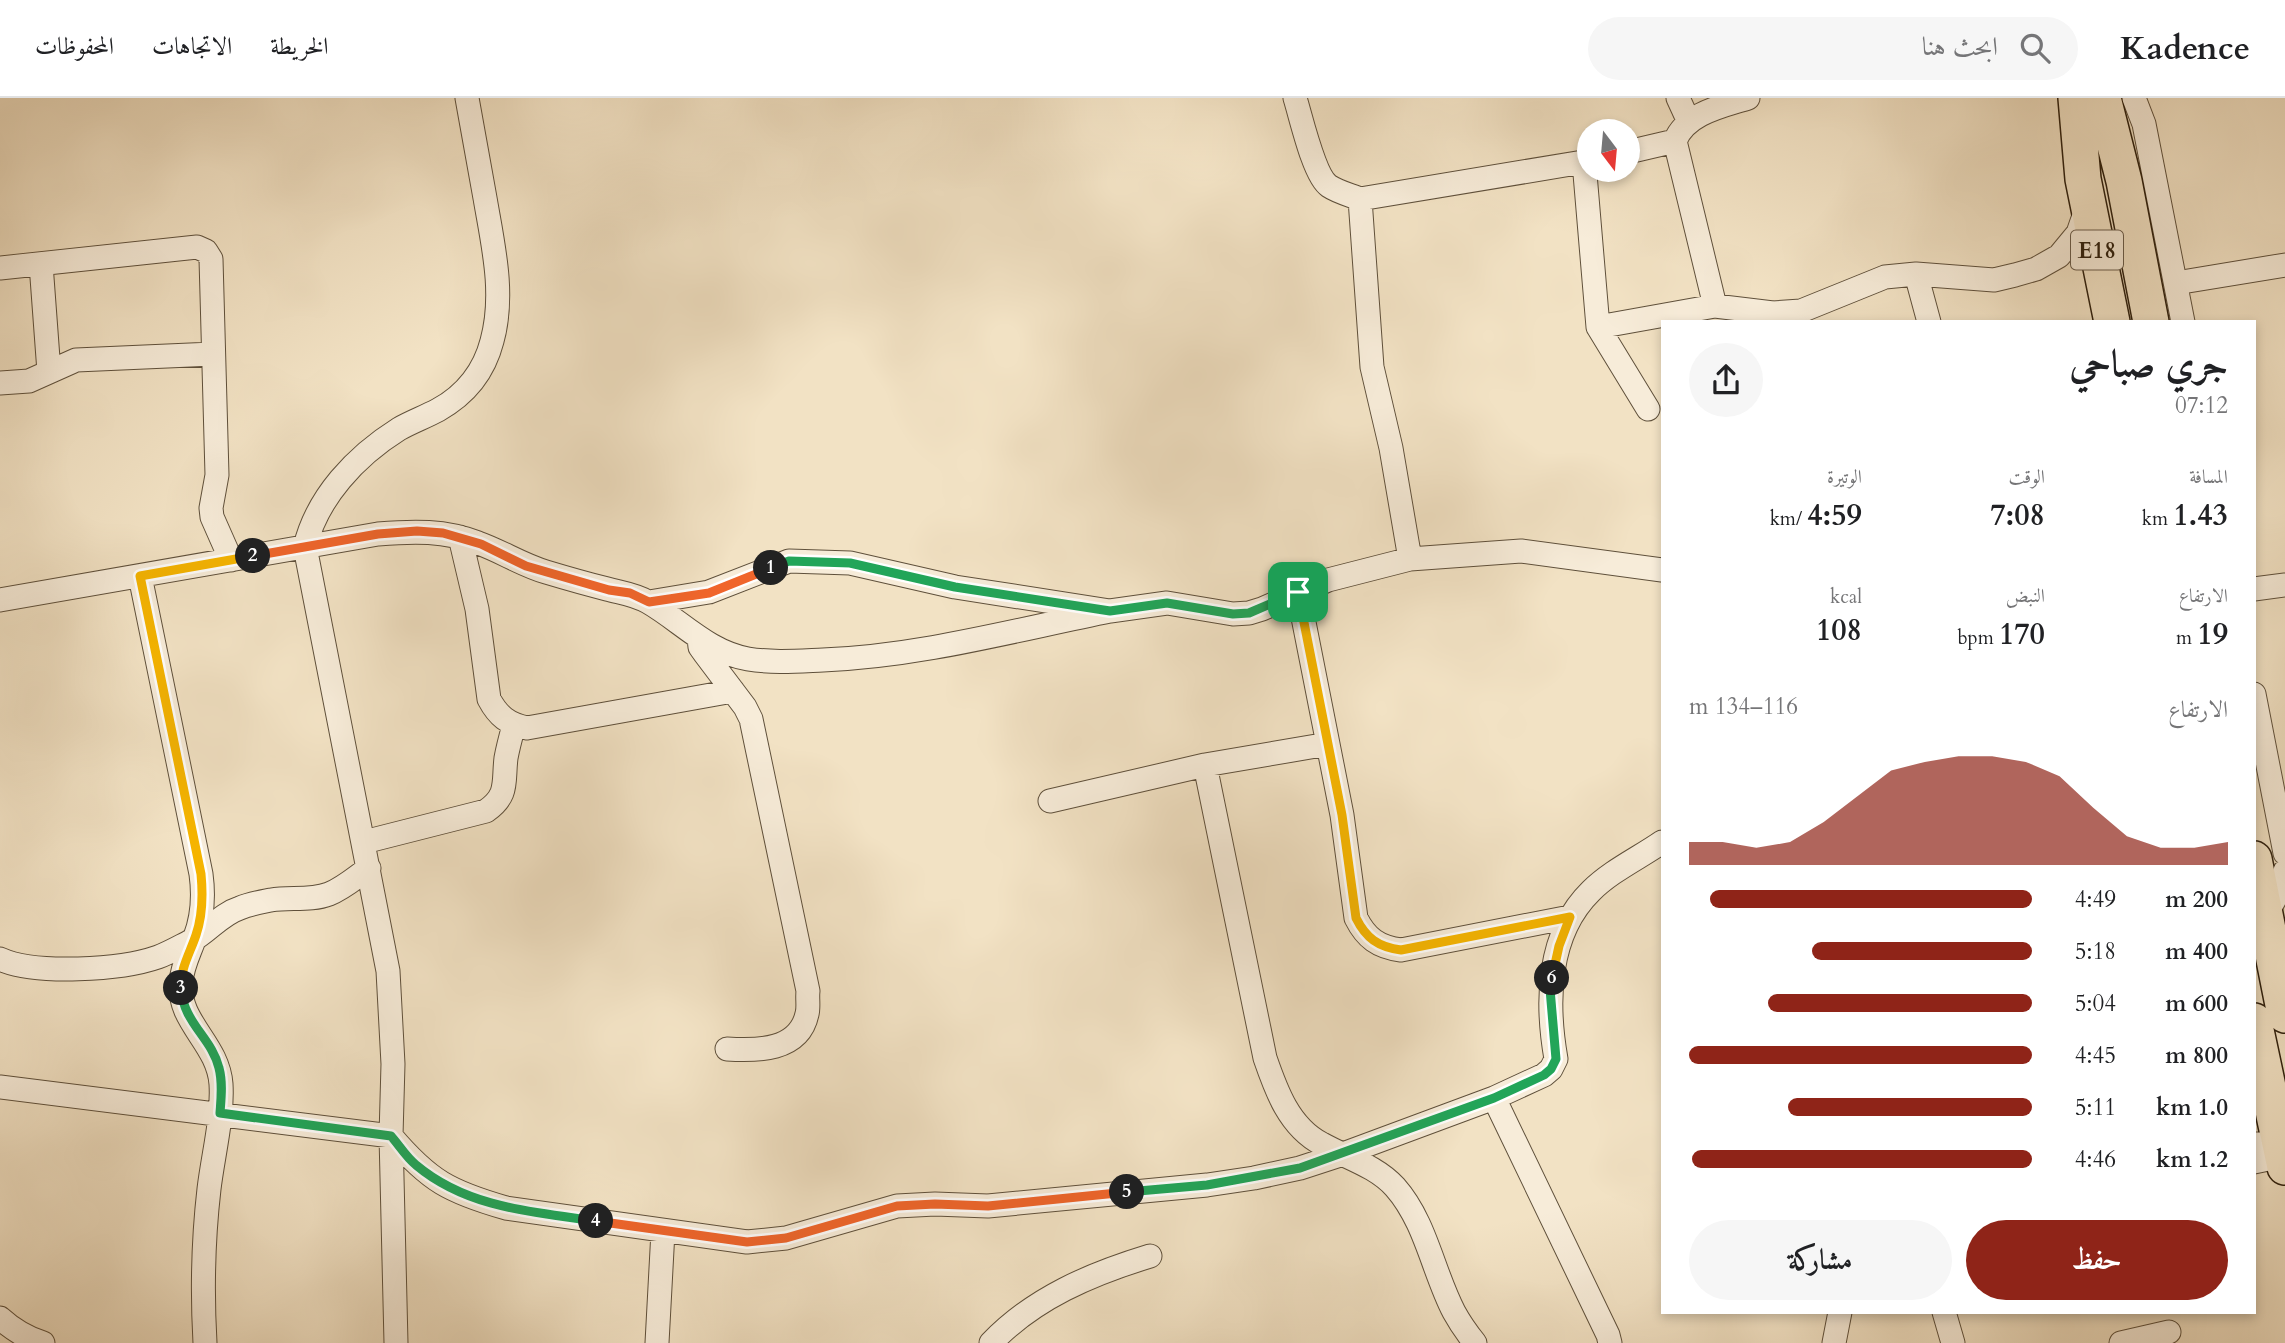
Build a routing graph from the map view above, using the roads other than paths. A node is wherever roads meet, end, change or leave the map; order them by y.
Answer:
1 (467, 98) edge
2 (1295, 98) edge
3 (1678, 98) edge
4 (1748, 98) edge
5 (2076, 98) edge
6 (2103, 98) edge
7 (2134, 98) edge
8 (1689, 122) junction
9 (1675, 141) junction
10 (1640, 149) edge
11 (1577, 163) edge
12 (1588, 182) edge
13 (1360, 199) junction
14 (2088, 204) junction
15 (2059, 256) junction
16 (41, 264) junction
17 (2285, 265) edge
18 (0, 268) edge
19 (1916, 274) junction
20 (2103, 278) junction
21 (2176, 283) junction
22 (1715, 306) junction
23 (1775, 318) edge
24 (1928, 320) edge
25 (2112, 320) edge
26 (2151, 320) edge
27 (2183, 320) edge
28 (1598, 327) junction
29 (213, 354) junction
30 (50, 372) junction
31 (0, 383) edge
32 (1647, 409) dead end
33 (460, 537) junction
34 (305, 547) junction
35 (1410, 559) junction
36 (231, 560) junction
37 (1661, 570) edge
38 (140, 576) junction
39 (2285, 584) edge
40 (2256, 589) edge
41 (1298, 592) junction
42 (0, 600) edge
43 (649, 602) junction
44 (1110, 611) junction
45 (699, 638) junction
46 (733, 691) junction
47 (2256, 704) edge
48 (514, 726) junction
49 (1328, 744) junction
50 (1205, 765) junction
51 (1050, 801) dead end
52 (364, 842) junction
53 (1661, 843) edge
54 (2285, 853) edge
55 (2256, 867) edge
56 (369, 868) junction
57 (2285, 871) edge
58 (1570, 917) junction
59 (2273, 931) edge
60 (195, 939) junction
61 (0, 959) edge
62 (2285, 1015) edge
63 (2256, 1043) edge
64 (727, 1049) dead end
65 (2258, 1065) edge
66 (0, 1087) edge
67 (1494, 1098) junction
68 (220, 1113) junction
69 (391, 1136) junction
70 (1343, 1154) junction
71 (2272, 1156) edge
72 (663, 1231) junction
73 (1150, 1256) dead end
74 (1840, 1314) edge
75 (1945, 1314) edge
76 (0, 1318) edge
77 (2168, 1329) edge
78 (43, 1343) edge
79 (205, 1343) edge
80 (396, 1343) edge
81 (657, 1343) edge
82 (991, 1343) edge
83 (1475, 1343) edge
84 (1610, 1343) edge
85 (1834, 1343) edge
86 (1953, 1343) edge
87 (2121, 1343) edge

1 - 34 street
2 - 13 street
3 - 8 street
4 - 8 street
5 - 14 highway, E18
6 - 26 highway, E18
7 - 21 street
8 - 9 street
9 - 10 street
9 - 22 street
11 - 13 street
12 - 28 street
13 - 35 street
14 - 15 street
14 - 20 highway, E18
15 - 19 street
15 - 20 street
16 - 18 street
16 - 29 street
16 - 30 street
17 - 21 street
19 - 23 street
19 - 24 street
20 - 25 highway, E18
21 - 27 street
22 - 23 street
22 - 28 street
28 - 32 street
29 - 30 street
29 - 36 street
30 - 31 street
33 - 34 street
33 - 43 street
33 - 48 street
34 - 36 street
34 - 52 street
35 - 37 street
35 - 41 street
36 - 38 street
38 - 42 street
38 - 60 street
39 - 40 street
41 - 44 street
41 - 49 street
43 - 44 street
43 - 45 street
44 - 45 street
45 - 46 street
46 - 48 street
46 - 64 street
47 - 54 street
48 - 52 street
49 - 50 street
49 - 58 street
50 - 51 street
50 - 70 street
52 - 56 street
53 - 58 street
55 - 59 highway
56 - 60 street
56 - 69 street
57 - 59 street
58 - 67 street
59 - 62 highway
60 - 61 street
60 - 68 street
63 - 65 highway
65 - 71 highway
66 - 68 street
67 - 70 street
67 - 84 street
68 - 69 street
68 - 79 street
69 - 72 street
69 - 80 street
70 - 72 street
70 - 83 street
72 - 81 street
73 - 82 street
74 - 85 street
75 - 86 street
76 - 78 street
77 - 87 street

